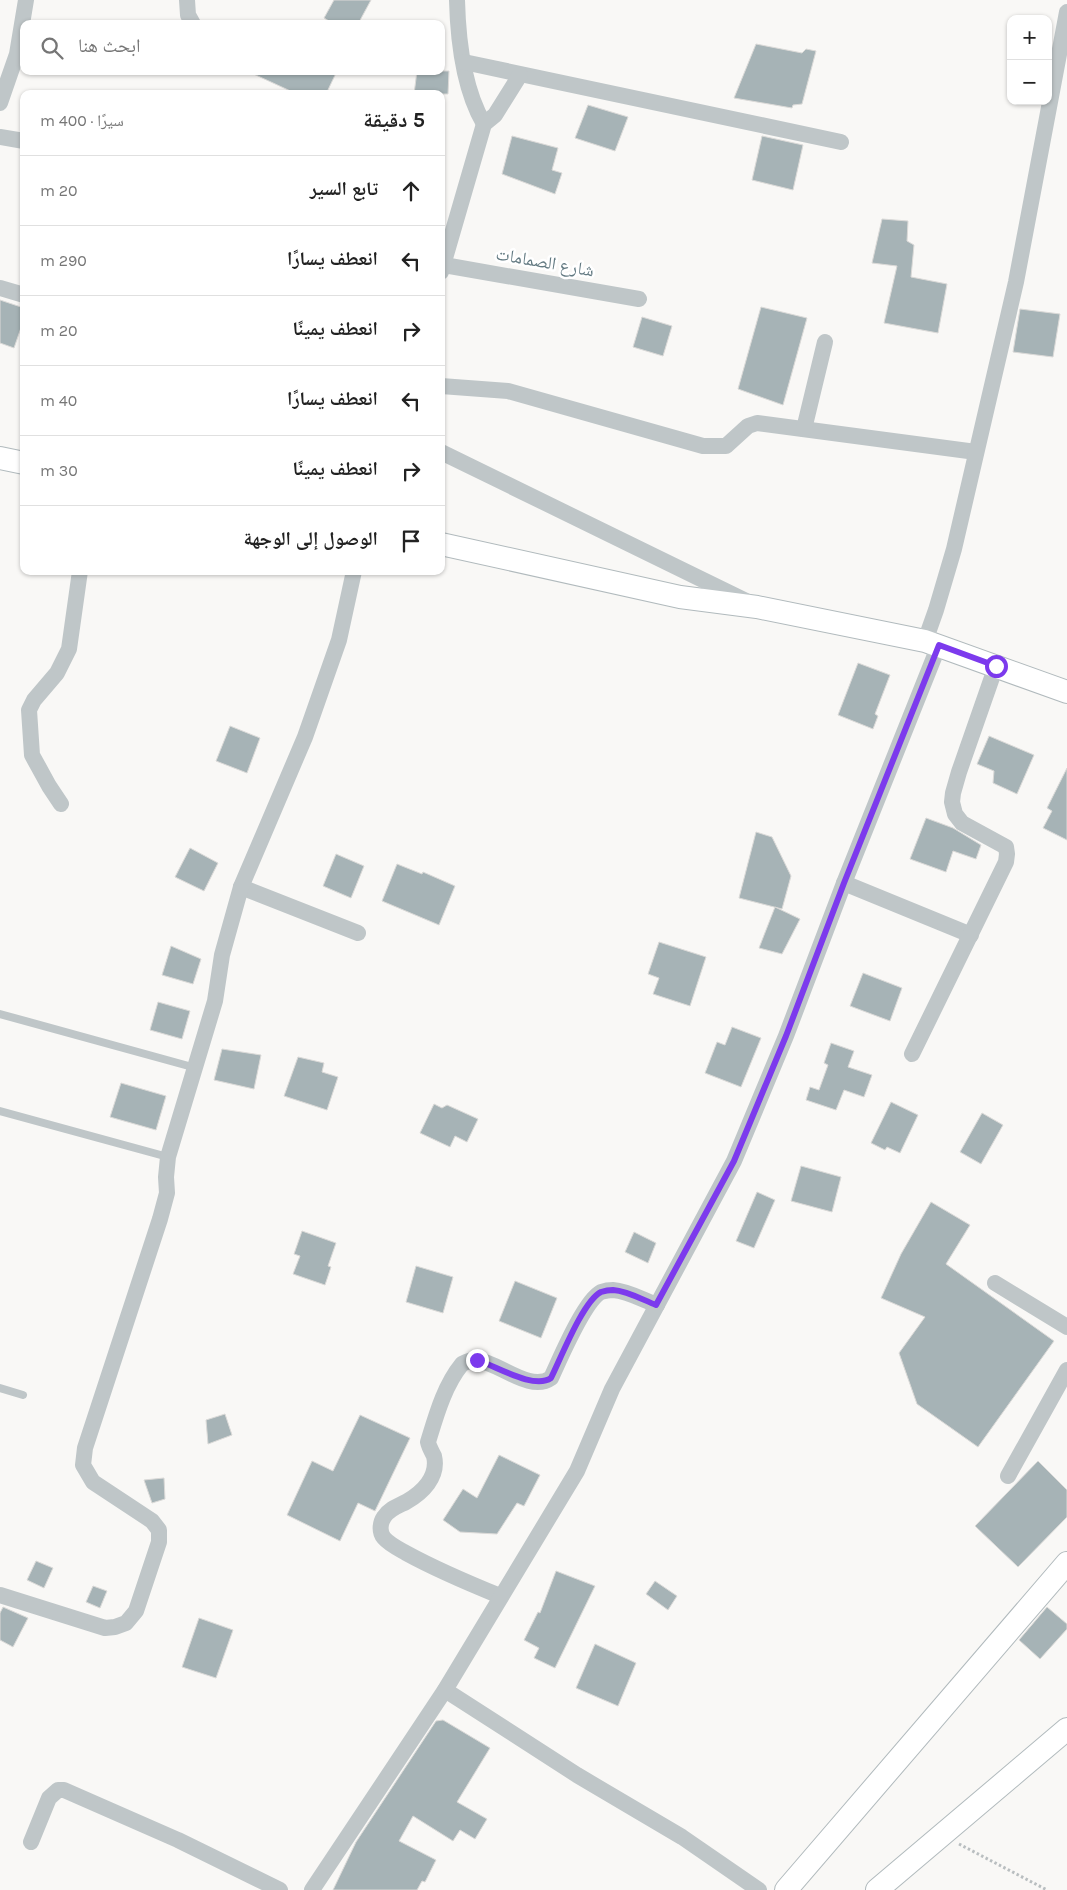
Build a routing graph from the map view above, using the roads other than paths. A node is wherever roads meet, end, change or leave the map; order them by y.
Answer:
1 (26, 0) edge
2 (187, 0) edge
3 (457, 0) edge
4 (1067, 12) edge
5 (23, 20) edge
6 (191, 20) edge
7 (20, 36) edge
8 (464, 62) junction
9 (520, 75) junction
10 (0, 103) edge
11 (484, 124) junction
12 (0, 138) edge
13 (20, 140) edge
14 (841, 142) dead end
15 (445, 258) edge
16 (445, 268) edge
17 (0, 288) edge
18 (20, 294) edge
19 (639, 299) dead end
20 (826, 342) dead end
21 (445, 386) edge
22 (804, 429) junction
23 (976, 452) junction
24 (445, 454) edge
25 (0, 458) edge
26 (20, 462) edge
27 (445, 545) edge
28 (79, 575) edge
29 (353, 575) edge
30 (757, 607) junction
31 (932, 643) junction
32 (996, 666) junction
33 (1067, 692) edge
34 (61, 804) dead end
35 (844, 883) junction
36 (242, 888) junction
37 (358, 933) dead end
38 (971, 935) junction
39 (0, 1014) edge
40 (912, 1054) dead end
41 (196, 1068) junction
42 (0, 1111) edge
43 (168, 1157) junction
44 (995, 1283) dead end
45 (656, 1305) junction
46 (1067, 1327) edge
47 (1067, 1370) edge
48 (0, 1388) edge
49 (23, 1395) dead end
50 (1008, 1476) dead end
51 (1067, 1563) edge
52 (0, 1595) edge
53 (500, 1596) junction
54 (445, 1690) junction
55 (1067, 1729) edge
56 (31, 1842) dead end
57 (280, 1890) edge
58 (312, 1890) edge
59 (760, 1890) edge
60 (786, 1890) edge
61 (877, 1890) edge

1 - 5 street
2 - 6 street
3 - 8 street
4 - 23 street
7 - 10 street
8 - 9 street
8 - 11 street
9 - 11 street
9 - 14 street
11 - 15 street
12 - 13 street
16 - 19 street, شارع الصمامات
17 - 18 street
20 - 22 street
21 - 22 street
22 - 23 street
23 - 31 street
24 - 30 street
25 - 26 street
27 - 30 street
28 - 34 street
29 - 36 street
30 - 31 street
31 - 32 street
31 - 35 street
32 - 33 street
32 - 38 street
35 - 38 street
35 - 45 street
36 - 37 street
36 - 41 street
38 - 40 street
39 - 41 lane
41 - 43 street
42 - 43 lane
43 - 52 street
44 - 46 street
45 - 53 street
45 - 53 street
47 - 50 street
48 - 49 lane
51 - 60 street
53 - 54 street
54 - 58 street
54 - 59 street
55 - 61 street
56 - 57 street

